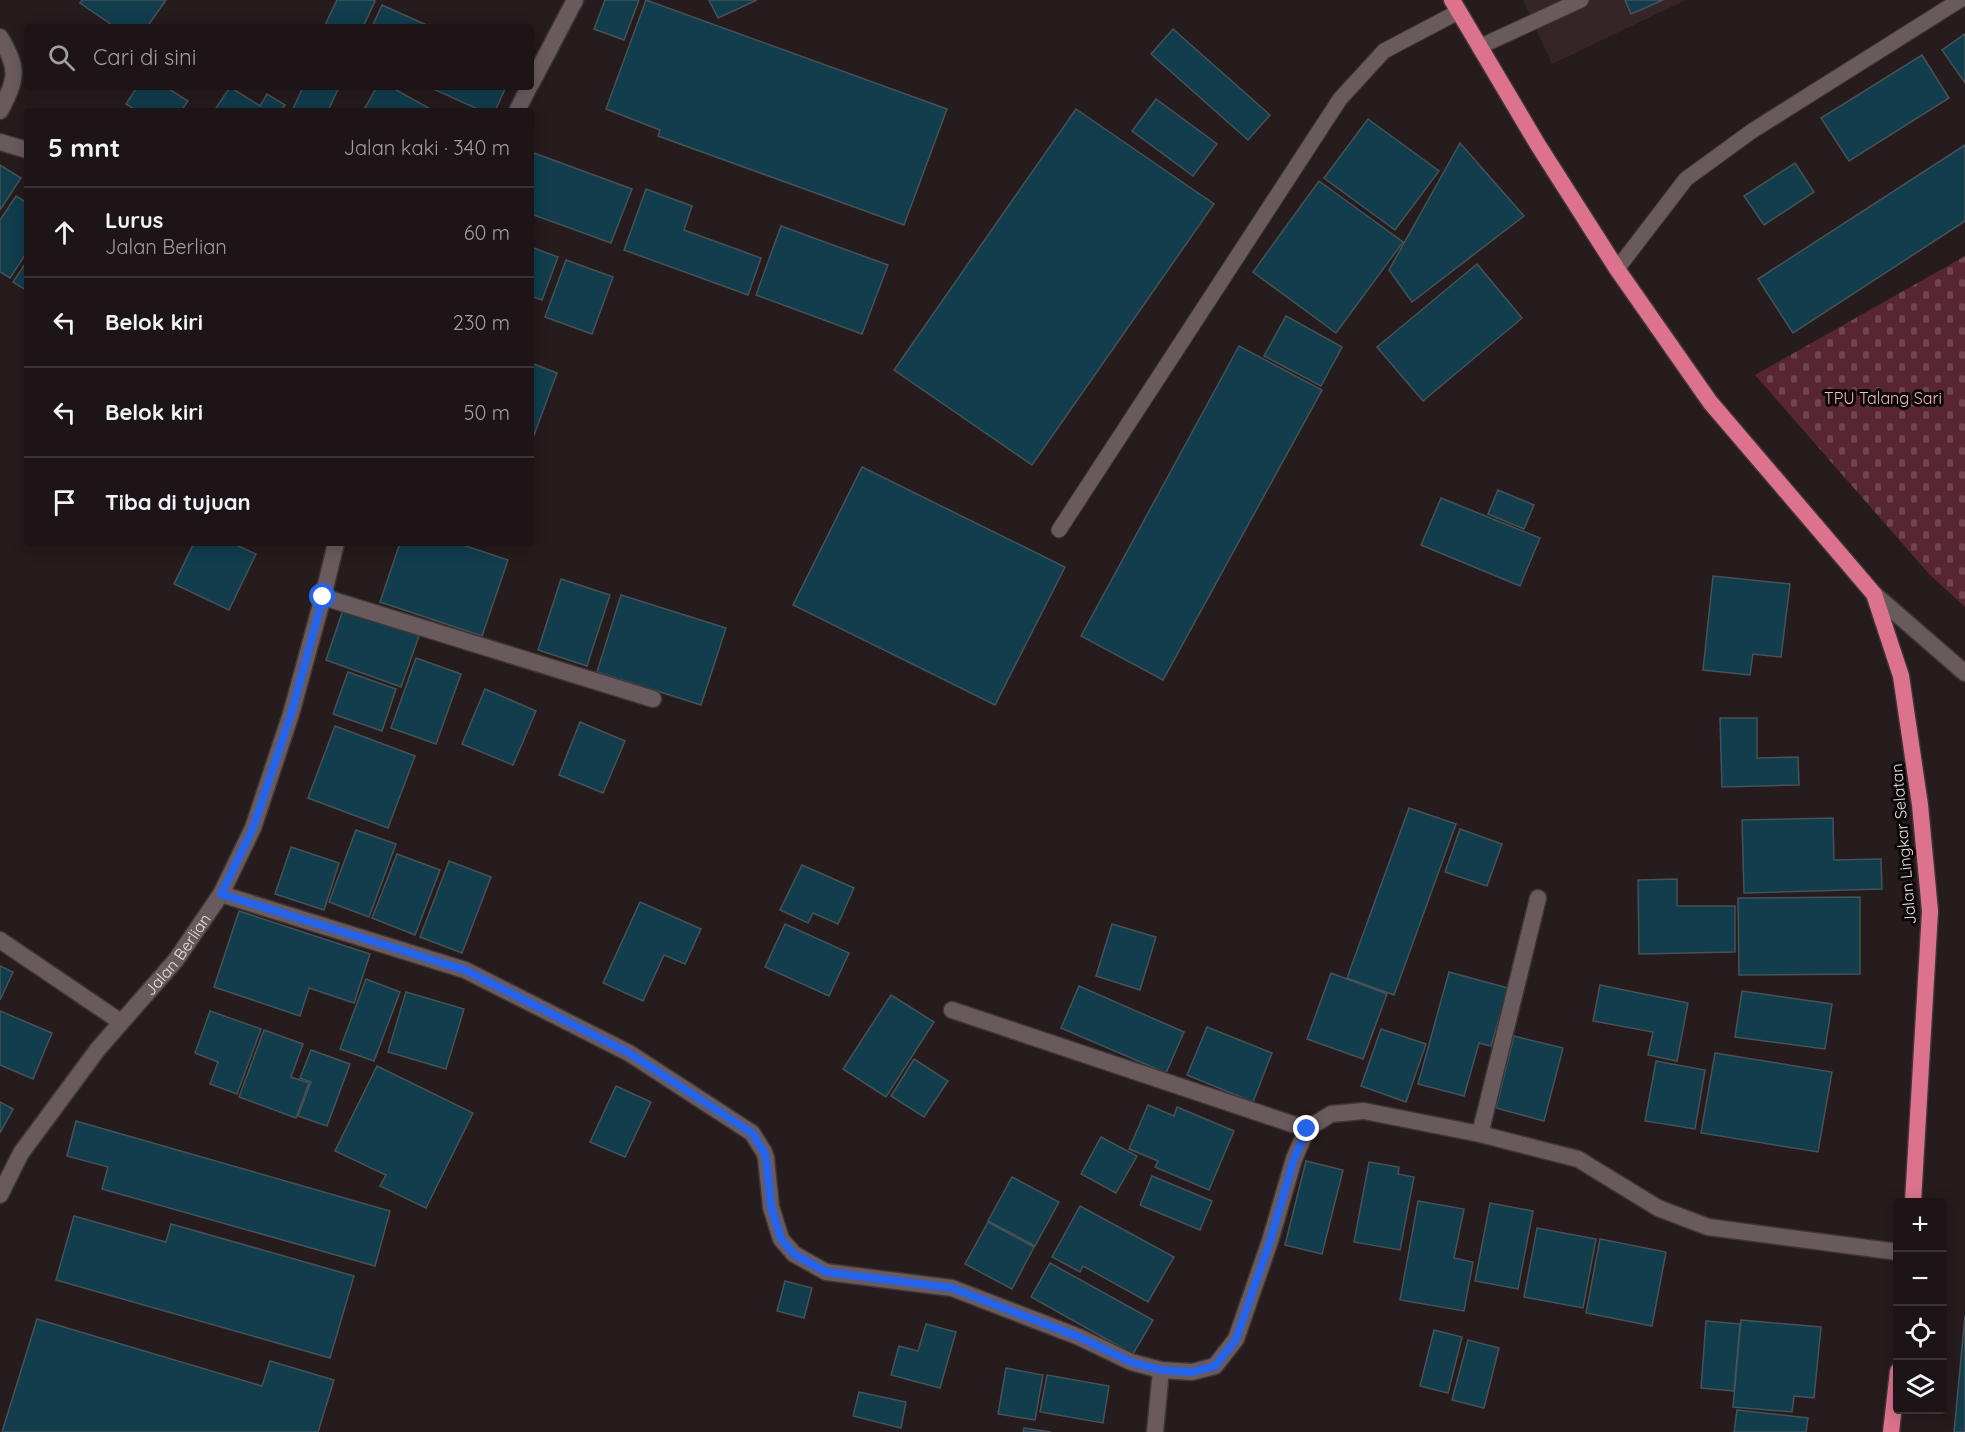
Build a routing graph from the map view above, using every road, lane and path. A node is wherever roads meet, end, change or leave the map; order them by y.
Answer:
1 (575, 0) edge
2 (1581, 0) edge
3 (1960, 0) edge
4 (1455, 6) edge
5 (0, 37) edge
6 (1479, 47) junction
7 (534, 77) edge
8 (528, 90) edge
9 (518, 108) edge
10 (0, 111) edge
11 (0, 142) edge
12 (24, 149) edge
13 (1617, 269) junction
14 (1059, 530) dead end
15 (335, 546) edge
16 (1874, 594) junction
17 (323, 597) junction
18 (1965, 673) edge
19 (652, 699) dead end
20 (221, 894) junction
21 (1538, 898) dead end
22 (0, 940) edge
23 (952, 1010) dead end
24 (121, 1022) junction
25 (1307, 1129) junction
26 (1480, 1134) junction
27 (0, 1195) edge
28 (1913, 1198) edge
29 (1893, 1251) edge
30 (1161, 1370) junction
31 (1893, 1414) edge
32 (1155, 1432) edge
33 (1891, 1432) edge

1 - 7 street
2 - 6 lane
3 - 13 lane
4 - 6 highway
4 - 14 lane
5 - 10 street
6 - 13 highway
8 - 9 street
11 - 12 street
13 - 16 highway
15 - 17 street, Jalan Berlian
16 - 18 street
16 - 28 highway, Jalan Lingkar Selatan
17 - 19 street
17 - 20 street, Jalan Berlian
20 - 24 street, Jalan Berlian
20 - 30 street
21 - 26 street
22 - 24 street
23 - 25 street
24 - 27 street, Jalan Berlian
25 - 26 street
25 - 30 street
26 - 29 street
30 - 32 street
31 - 33 highway

